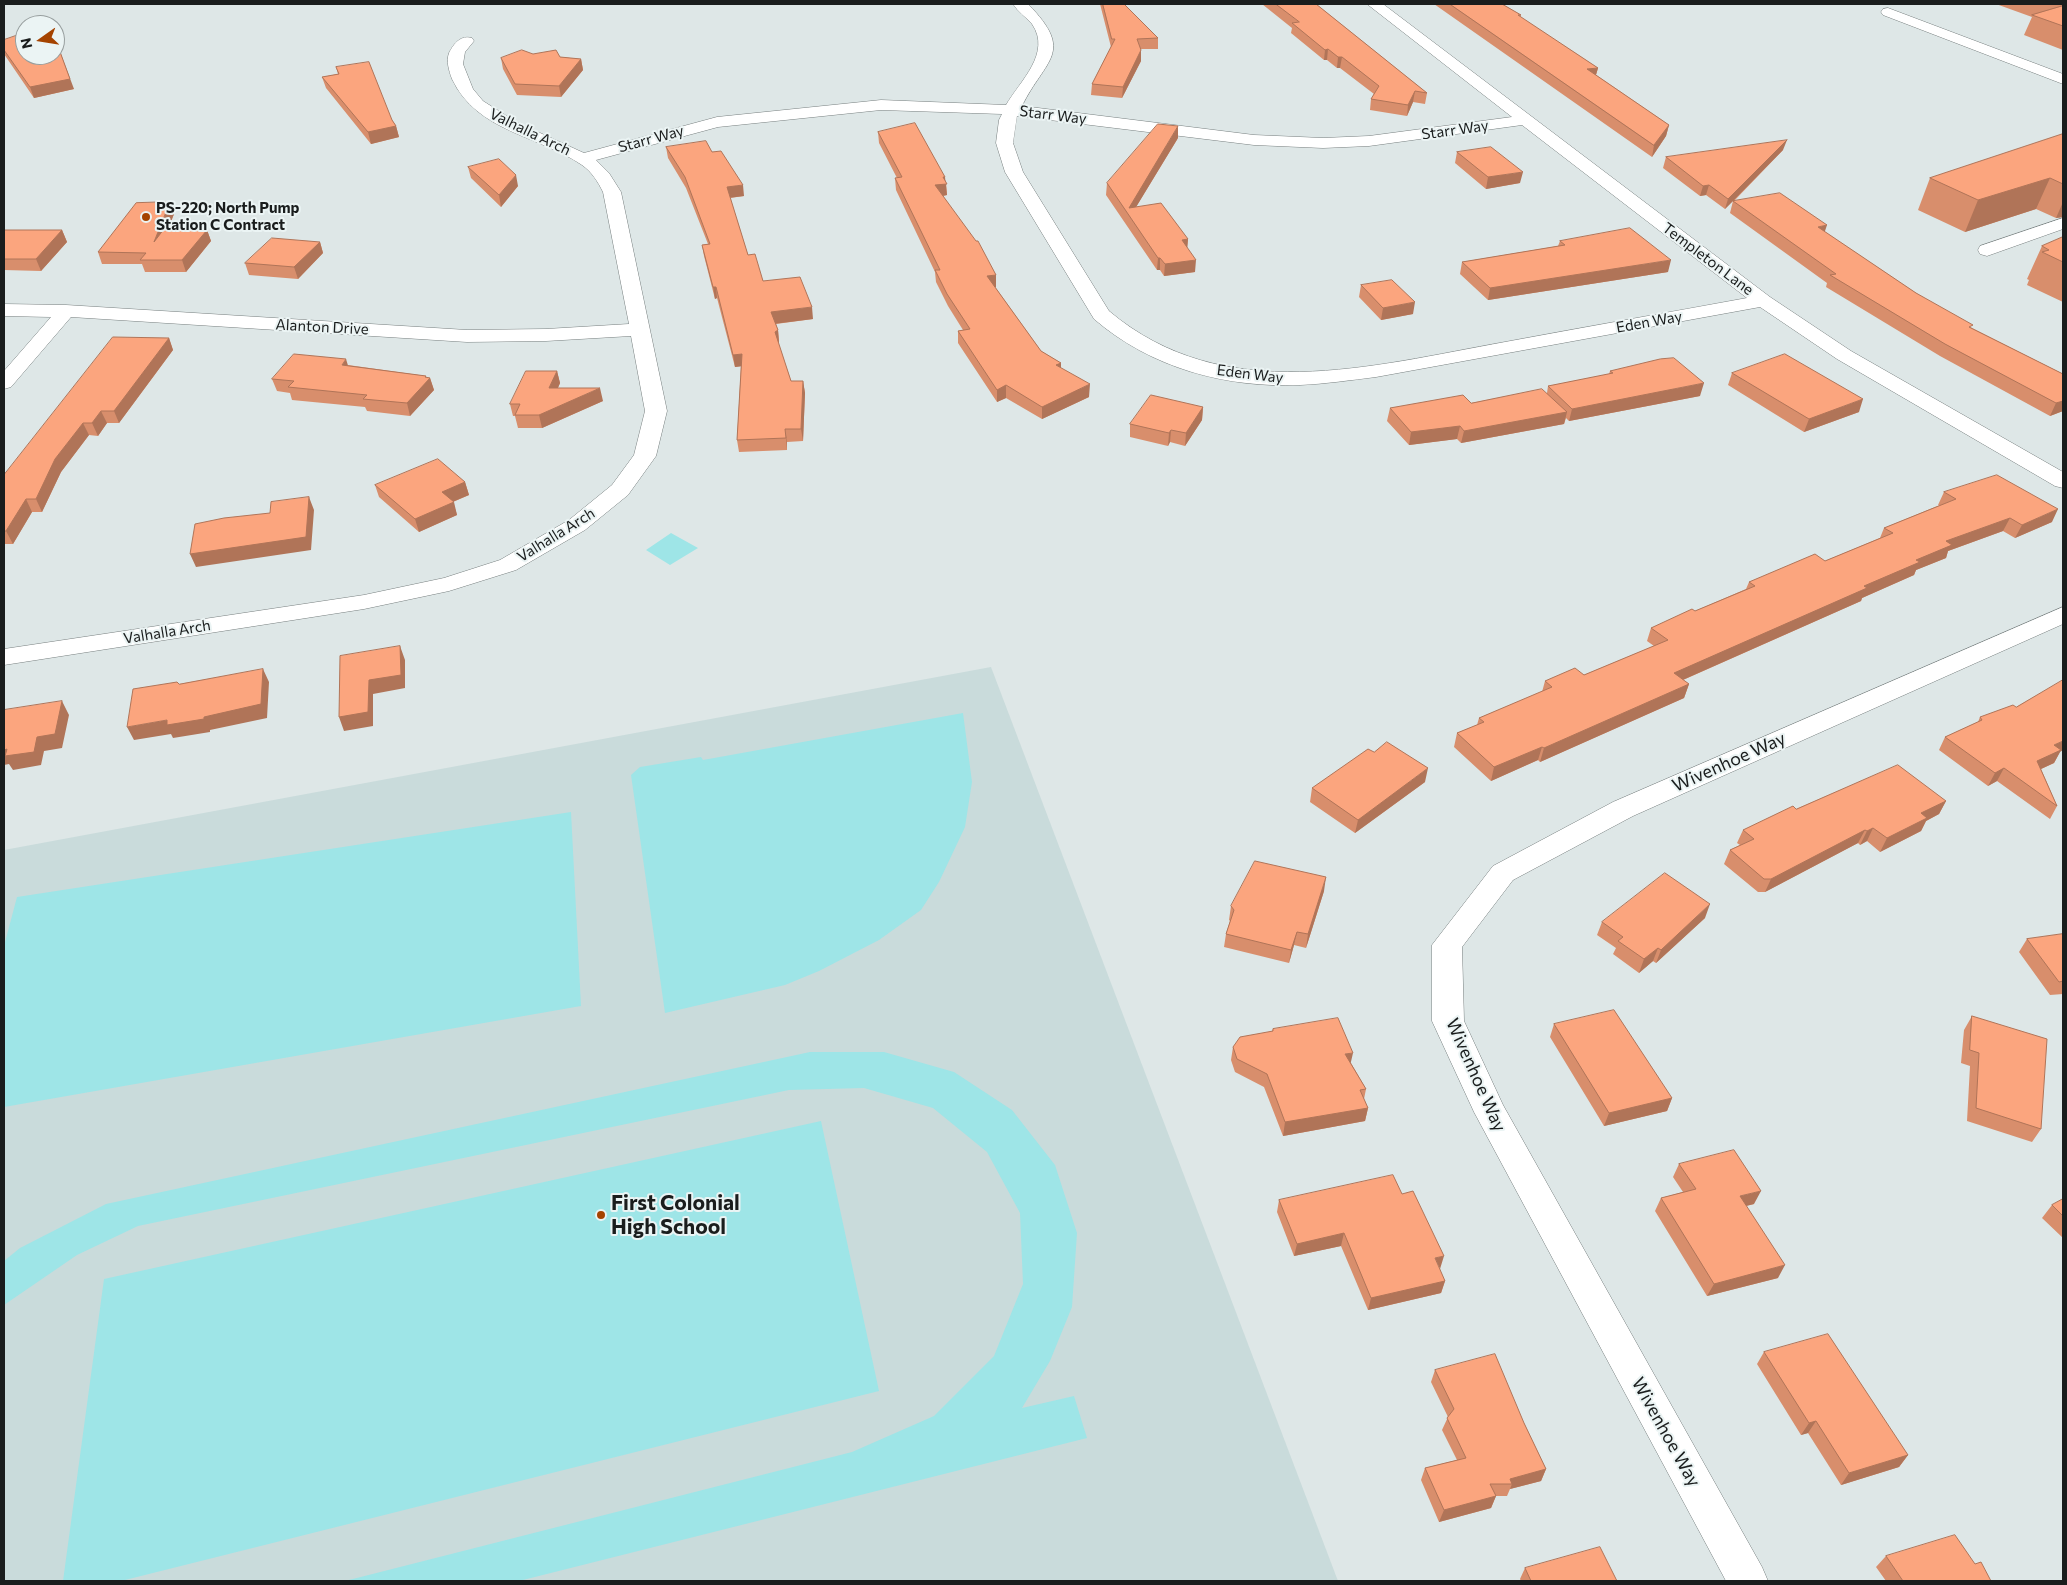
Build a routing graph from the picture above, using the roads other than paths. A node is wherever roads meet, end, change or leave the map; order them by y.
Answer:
1 (1020, 4) edge
2 (1374, 4) edge
3 (1888, 12) dead end
4 (467, 41) dead end
5 (2063, 79) edge
6 (1012, 110) junction
7 (1525, 120) junction
8 (583, 158) junction
9 (2063, 222) edge
10 (1987, 250) dead end
11 (1763, 301) junction
12 (4, 310) edge
13 (66, 311) junction
14 (640, 329) junction
15 (4, 383) edge
16 (2063, 481) edge
17 (2063, 615) edge
18 (4, 657) edge
19 (1748, 1581) edge

1 - 6 street, Eden Way
2 - 7 street, Templeton Lane
3 - 5 street
4 - 8 street, Valhalla Arch
6 - 7 street, Starr Way
6 - 8 street, Starr Way
6 - 11 street, Eden Way
7 - 11 street, Templeton Lane
8 - 14 street, Valhalla Arch
9 - 10 street
11 - 16 street, Templeton Lane
12 - 13 street, Alanton Drive
13 - 14 street, Alanton Drive
13 - 15 street
14 - 18 street, Valhalla Arch
17 - 19 street, Wivenhoe Way

